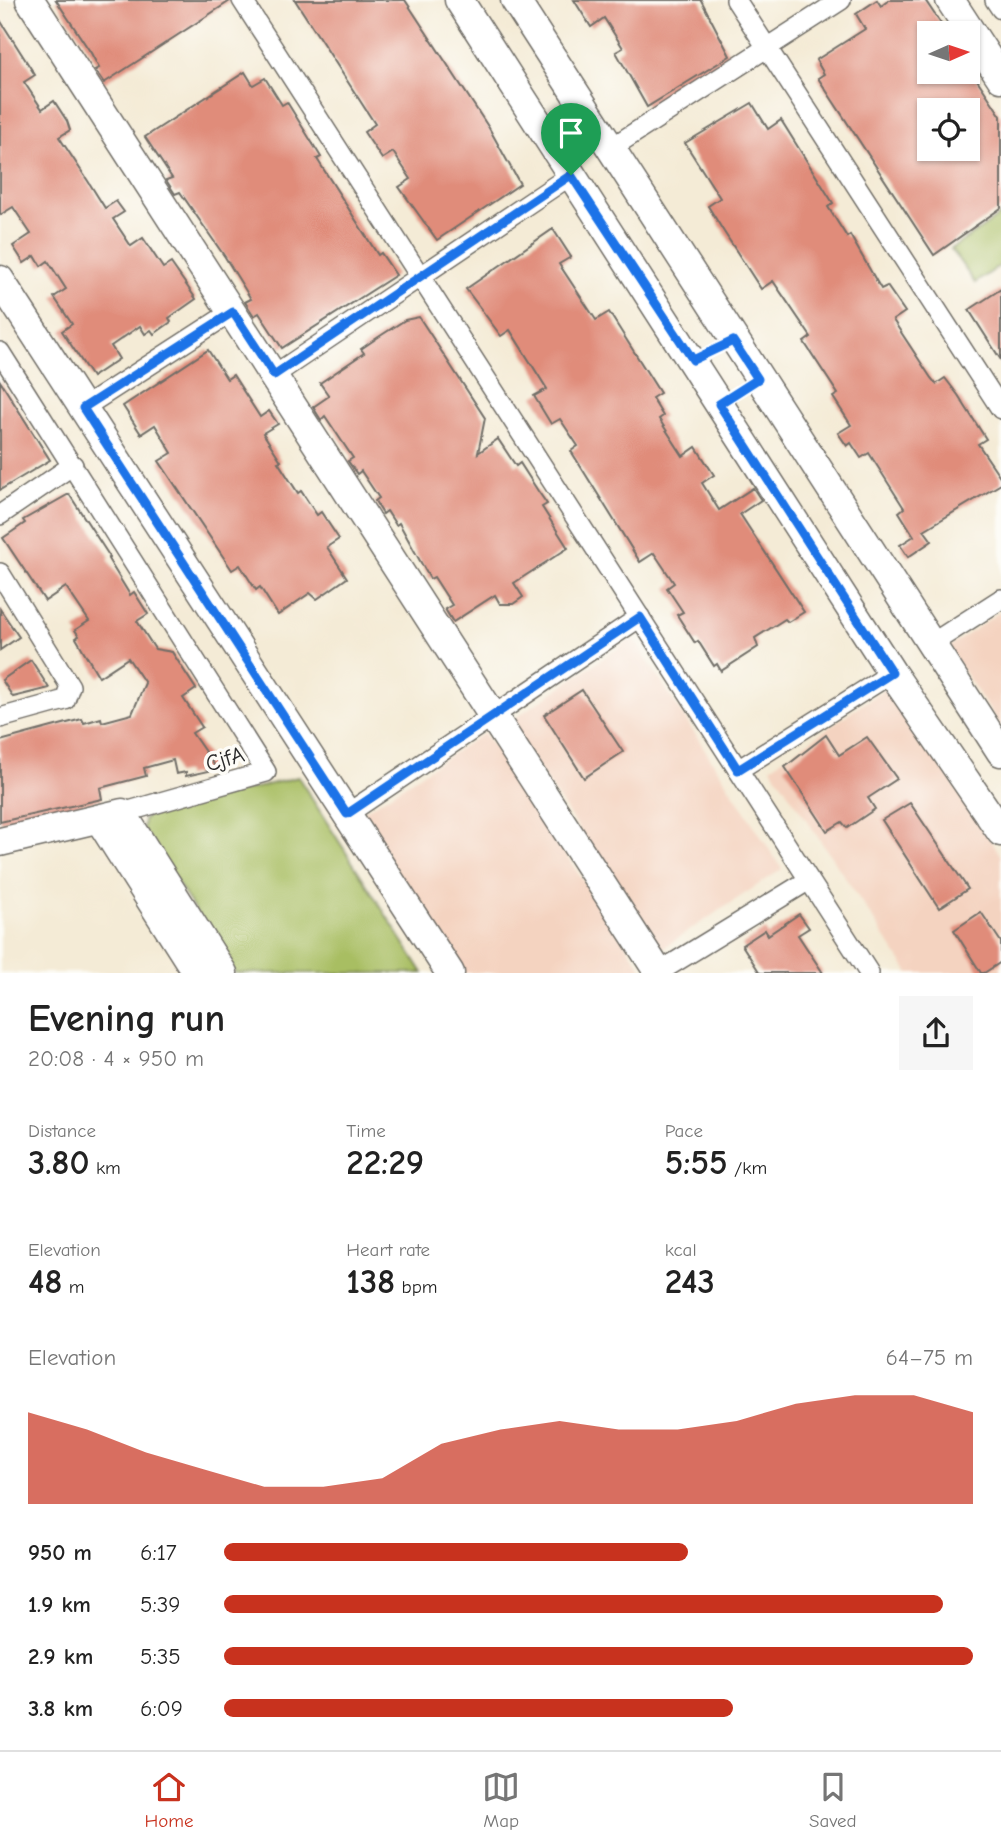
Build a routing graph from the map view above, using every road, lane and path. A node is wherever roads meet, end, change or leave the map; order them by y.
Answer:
1 (30, 0) edge
2 (242, 0) edge
3 (459, 0) edge
4 (515, 0) edge
5 (736, 0) edge
6 (841, 0) edge
7 (950, 0) edge
8 (995, 0) edge
9 (1001, 9) edge
10 (766, 47) junction
11 (1001, 78) edge
12 (611, 148) junction
13 (571, 175) junction
14 (420, 276) junction
15 (0, 280) edge
16 (233, 312) junction
17 (733, 341) junction
18 (0, 352) edge
19 (693, 360) junction
20 (274, 375) junction
21 (758, 379) junction
22 (719, 404) junction
23 (83, 408) junction
24 (1001, 410) edge
25 (73, 465) junction
26 (0, 514) edge
27 (0, 573) edge
28 (1001, 598) edge
29 (640, 617) junction
30 (931, 644) junction
31 (892, 673) junction
32 (494, 717) junction
33 (0, 718) edge
34 (1001, 752) edge
35 (738, 770) junction
36 (347, 814) junction
37 (110, 816) junction
38 (1001, 832) edge
39 (0, 842) edge
40 (809, 880) junction
41 (659, 972) edge
42 (197, 973) edge
43 (223, 973) edge
44 (450, 973) edge
45 (869, 973) edge

1 - 16 street
2 - 14 street
3 - 13 street
4 - 12 street
5 - 10 street
6 - 10 street
7 - 11 street
8 - 9 street
10 - 12 street
10 - 24 street
12 - 17 street
13 - 14 street
13 - 19 street
14 - 20 street
14 - 29 street
15 - 23 street
16 - 20 street
16 - 23 street
17 - 19 street
17 - 21 street
18 - 25 street, CjfA
19 - 22 street
20 - 32 street
21 - 22 street
21 - 30 street
22 - 31 street
23 - 36 street
25 - 26 street
25 - 37 street, CjfA
27 - 33 street
28 - 30 street
29 - 32 street
29 - 35 street
30 - 34 street
31 - 35 street
31 - 38 street
32 - 36 street
32 - 41 street
35 - 40 street
36 - 44 street
37 - 39 street
37 - 42 street
37 - 43 street
40 - 41 street
40 - 45 street

